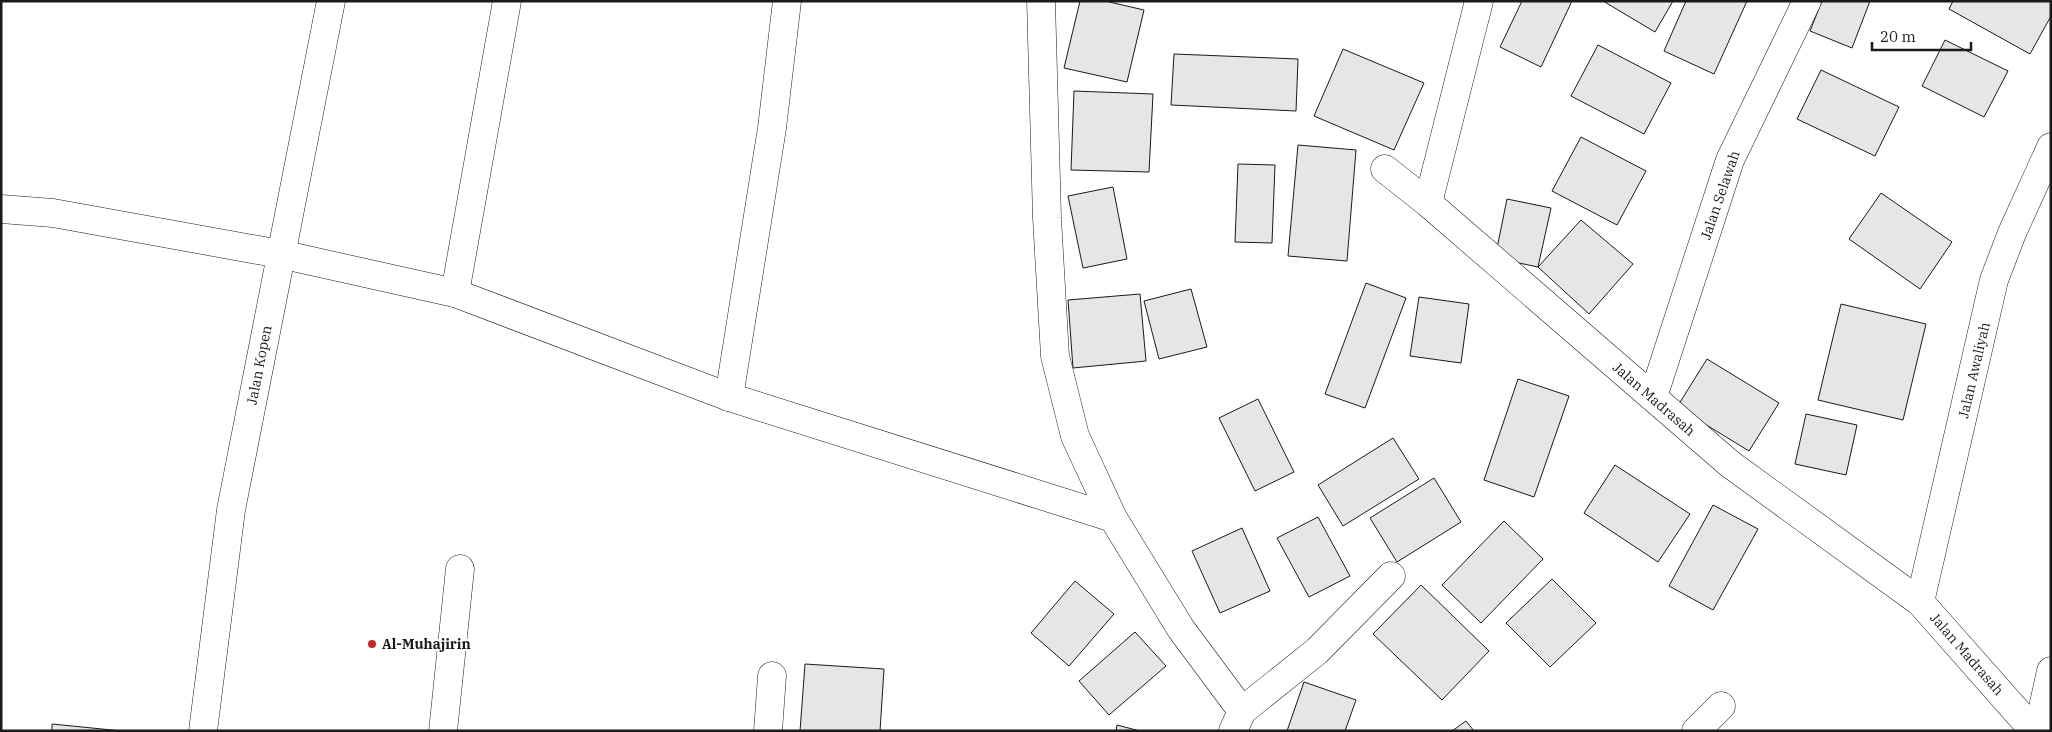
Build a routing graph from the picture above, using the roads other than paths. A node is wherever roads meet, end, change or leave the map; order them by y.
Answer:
1 (331, 1) edge
2 (506, 1) edge
3 (787, 1) edge
4 (1040, 1) edge
5 (1478, 1) edge
6 (1807, 1) edge
7 (2051, 147) edge
8 (1386, 169) dead end
9 (1428, 203) junction
10 (1, 209) edge
11 (280, 254) junction
12 (455, 293) junction
13 (729, 397) junction
14 (1653, 397) junction
15 (1113, 518) junction
16 (460, 568) dead end
17 (1391, 576) dead end
18 (1920, 602) junction
19 (2051, 671) edge
20 (772, 676) dead end
21 (1721, 706) dead end
22 (1238, 721) edge
23 (203, 731) edge
24 (443, 731) edge
25 (768, 731) edge
26 (1696, 731) edge
27 (2036, 731) edge

1 - 11 street, Jalan Kopen
2 - 12 street
3 - 13 street
4 - 15 street
5 - 9 street
6 - 14 street, Jalan Selawah
7 - 18 street, Jalan Awaliyah
8 - 9 street, Jalan Madrasah
9 - 14 street, Jalan Madrasah
10 - 11 street
11 - 12 street
11 - 23 street, Jalan Kopen
12 - 13 street
13 - 15 street
14 - 18 street, Jalan Madrasah
15 - 22 street
16 - 24 street
17 - 22 street
18 - 27 street, Jalan Madrasah
19 - 27 street
20 - 25 street
21 - 26 street

